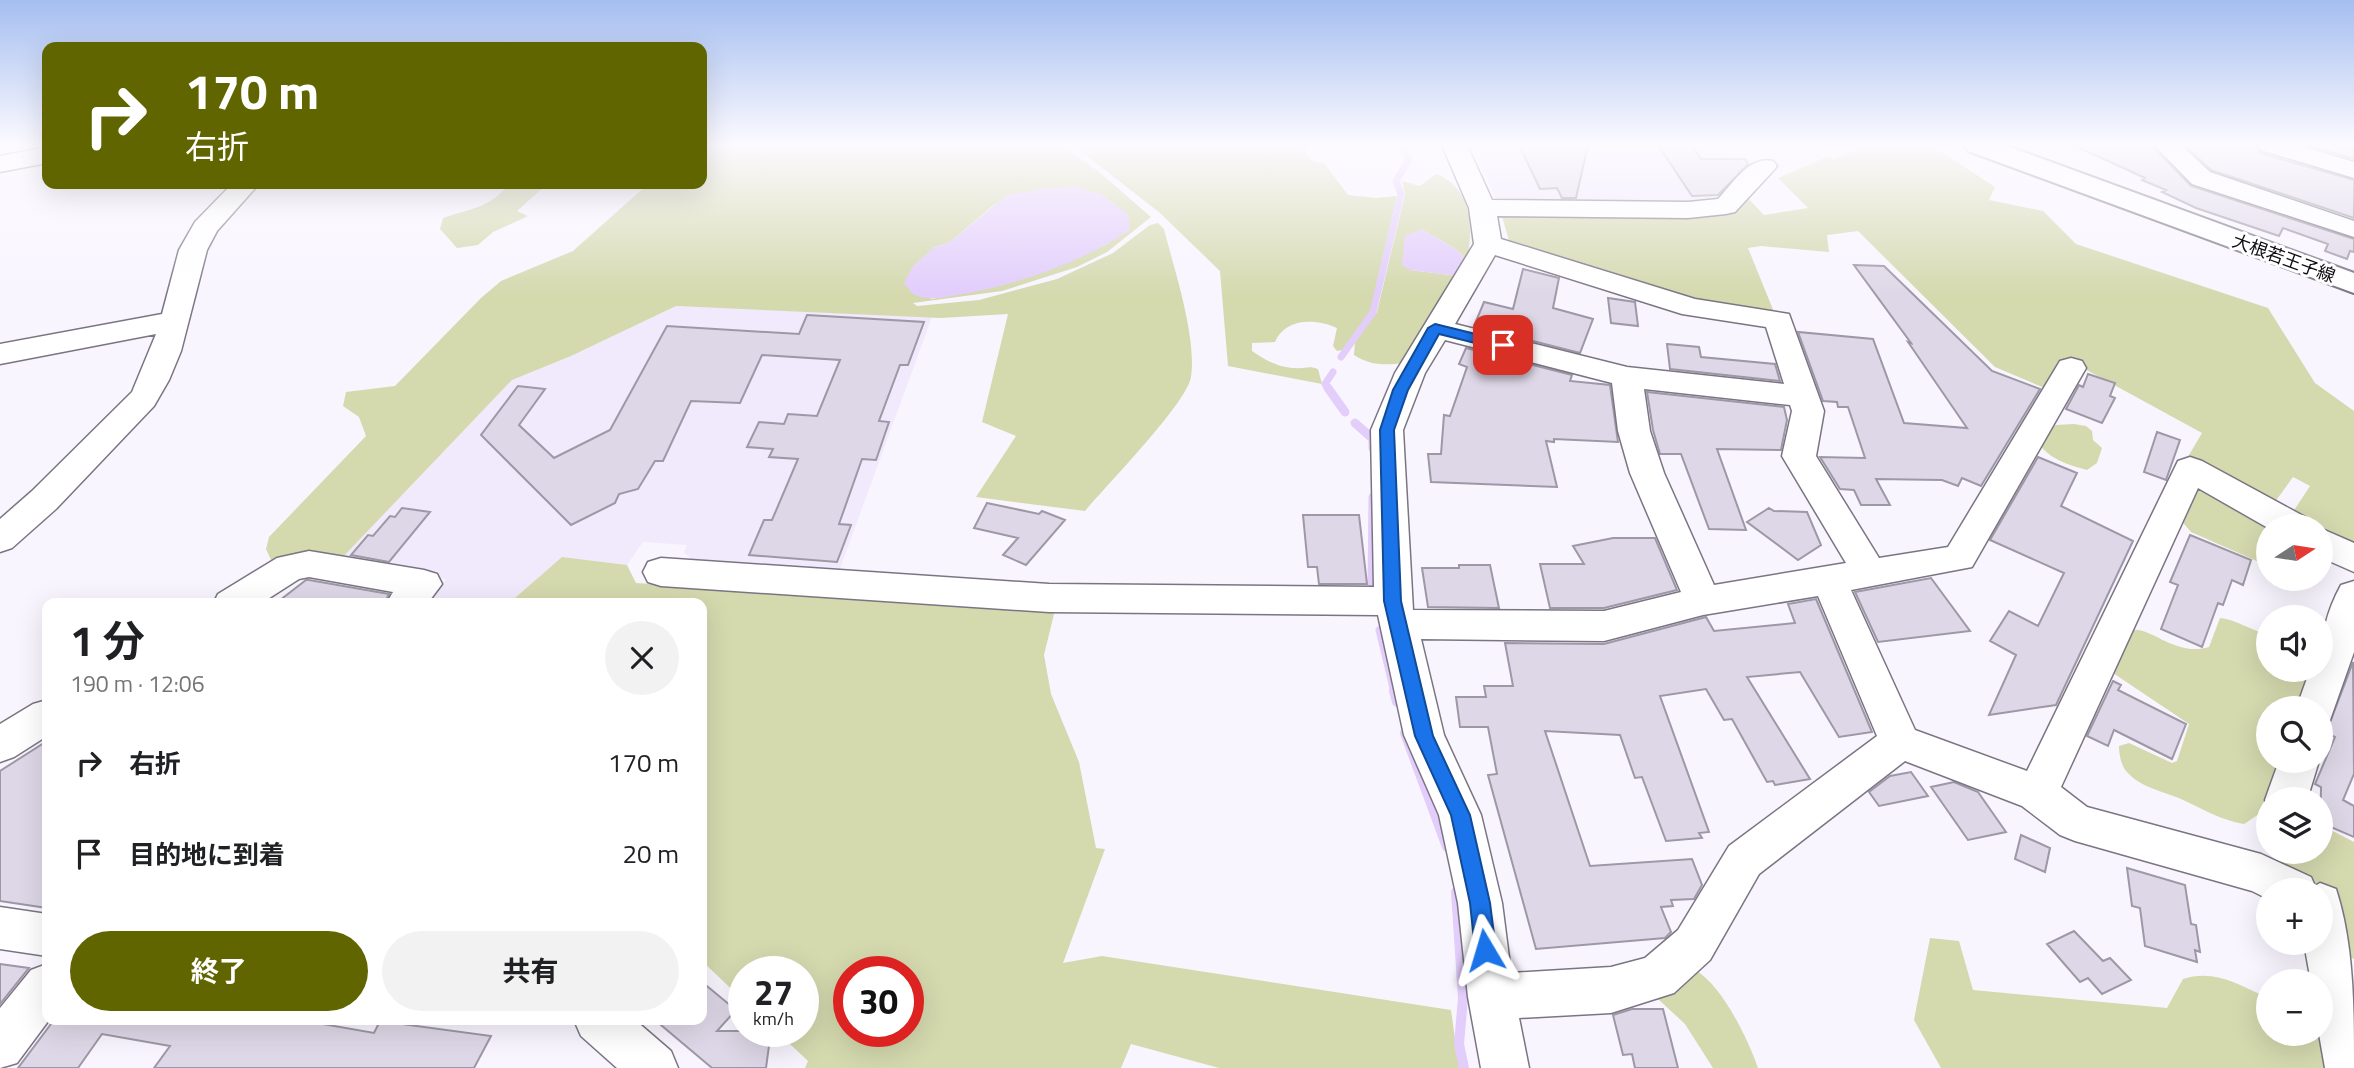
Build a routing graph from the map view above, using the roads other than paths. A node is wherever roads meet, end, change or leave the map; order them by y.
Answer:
1 (236, 195) edge
2 (1476, 195) edge
3 (1737, 195) edge
4 (2116, 195) edge
5 (2251, 195) edge
6 (1482, 208) junction
7 (2352, 229) dead end
8 (1488, 244) junction
9 (2353, 280) edge
10 (175, 321) junction
11 (1435, 328) junction
12 (0, 354) edge
13 (2071, 368) dead end
14 (1627, 377) junction
15 (1803, 396) junction
16 (2271, 514) edge
17 (0, 539) edge
18 (2333, 548) edge
19 (2354, 559) edge
20 (661, 572) dead end
21 (1870, 573) junction
22 (1829, 580) junction
23 (2354, 595) edge
24 (241, 598) edge
25 (410, 598) edge
26 (1703, 601) junction
27 (1395, 613) junction
28 (2320, 696) edge
29 (42, 719) edge
30 (1900, 742) junction
31 (0, 745) edge
32 (2037, 793) junction
33 (2275, 872) edge
34 (0, 928) edge
35 (42, 934) edge
36 (2333, 941) edge
37 (2342, 966) edge
38 (42, 992) edge
39 (1491, 997) junction
40 (604, 1025) edge
41 (0, 1046) edge
42 (654, 1068) edge
43 (1505, 1068) edge
44 (2349, 1068) edge

1 - 10 street
2 - 6 street
3 - 6 street
4 - 9 street, 大根若王子線
5 - 7 street
6 - 8 street
8 - 11 street
8 - 15 street
10 - 12 street
10 - 17 street
11 - 14 street
11 - 27 street
13 - 21 street
14 - 15 street
14 - 26 street
15 - 21 street
16 - 32 street
18 - 19 street
20 - 27 street
21 - 22 street
22 - 26 street
22 - 30 street
23 - 28 street
24 - 25 street
26 - 27 street
27 - 39 street
29 - 31 street
30 - 32 street
30 - 39 street
32 - 33 street
34 - 35 street
36 - 37 street
37 - 44 street
38 - 41 street
39 - 43 street
40 - 42 street

